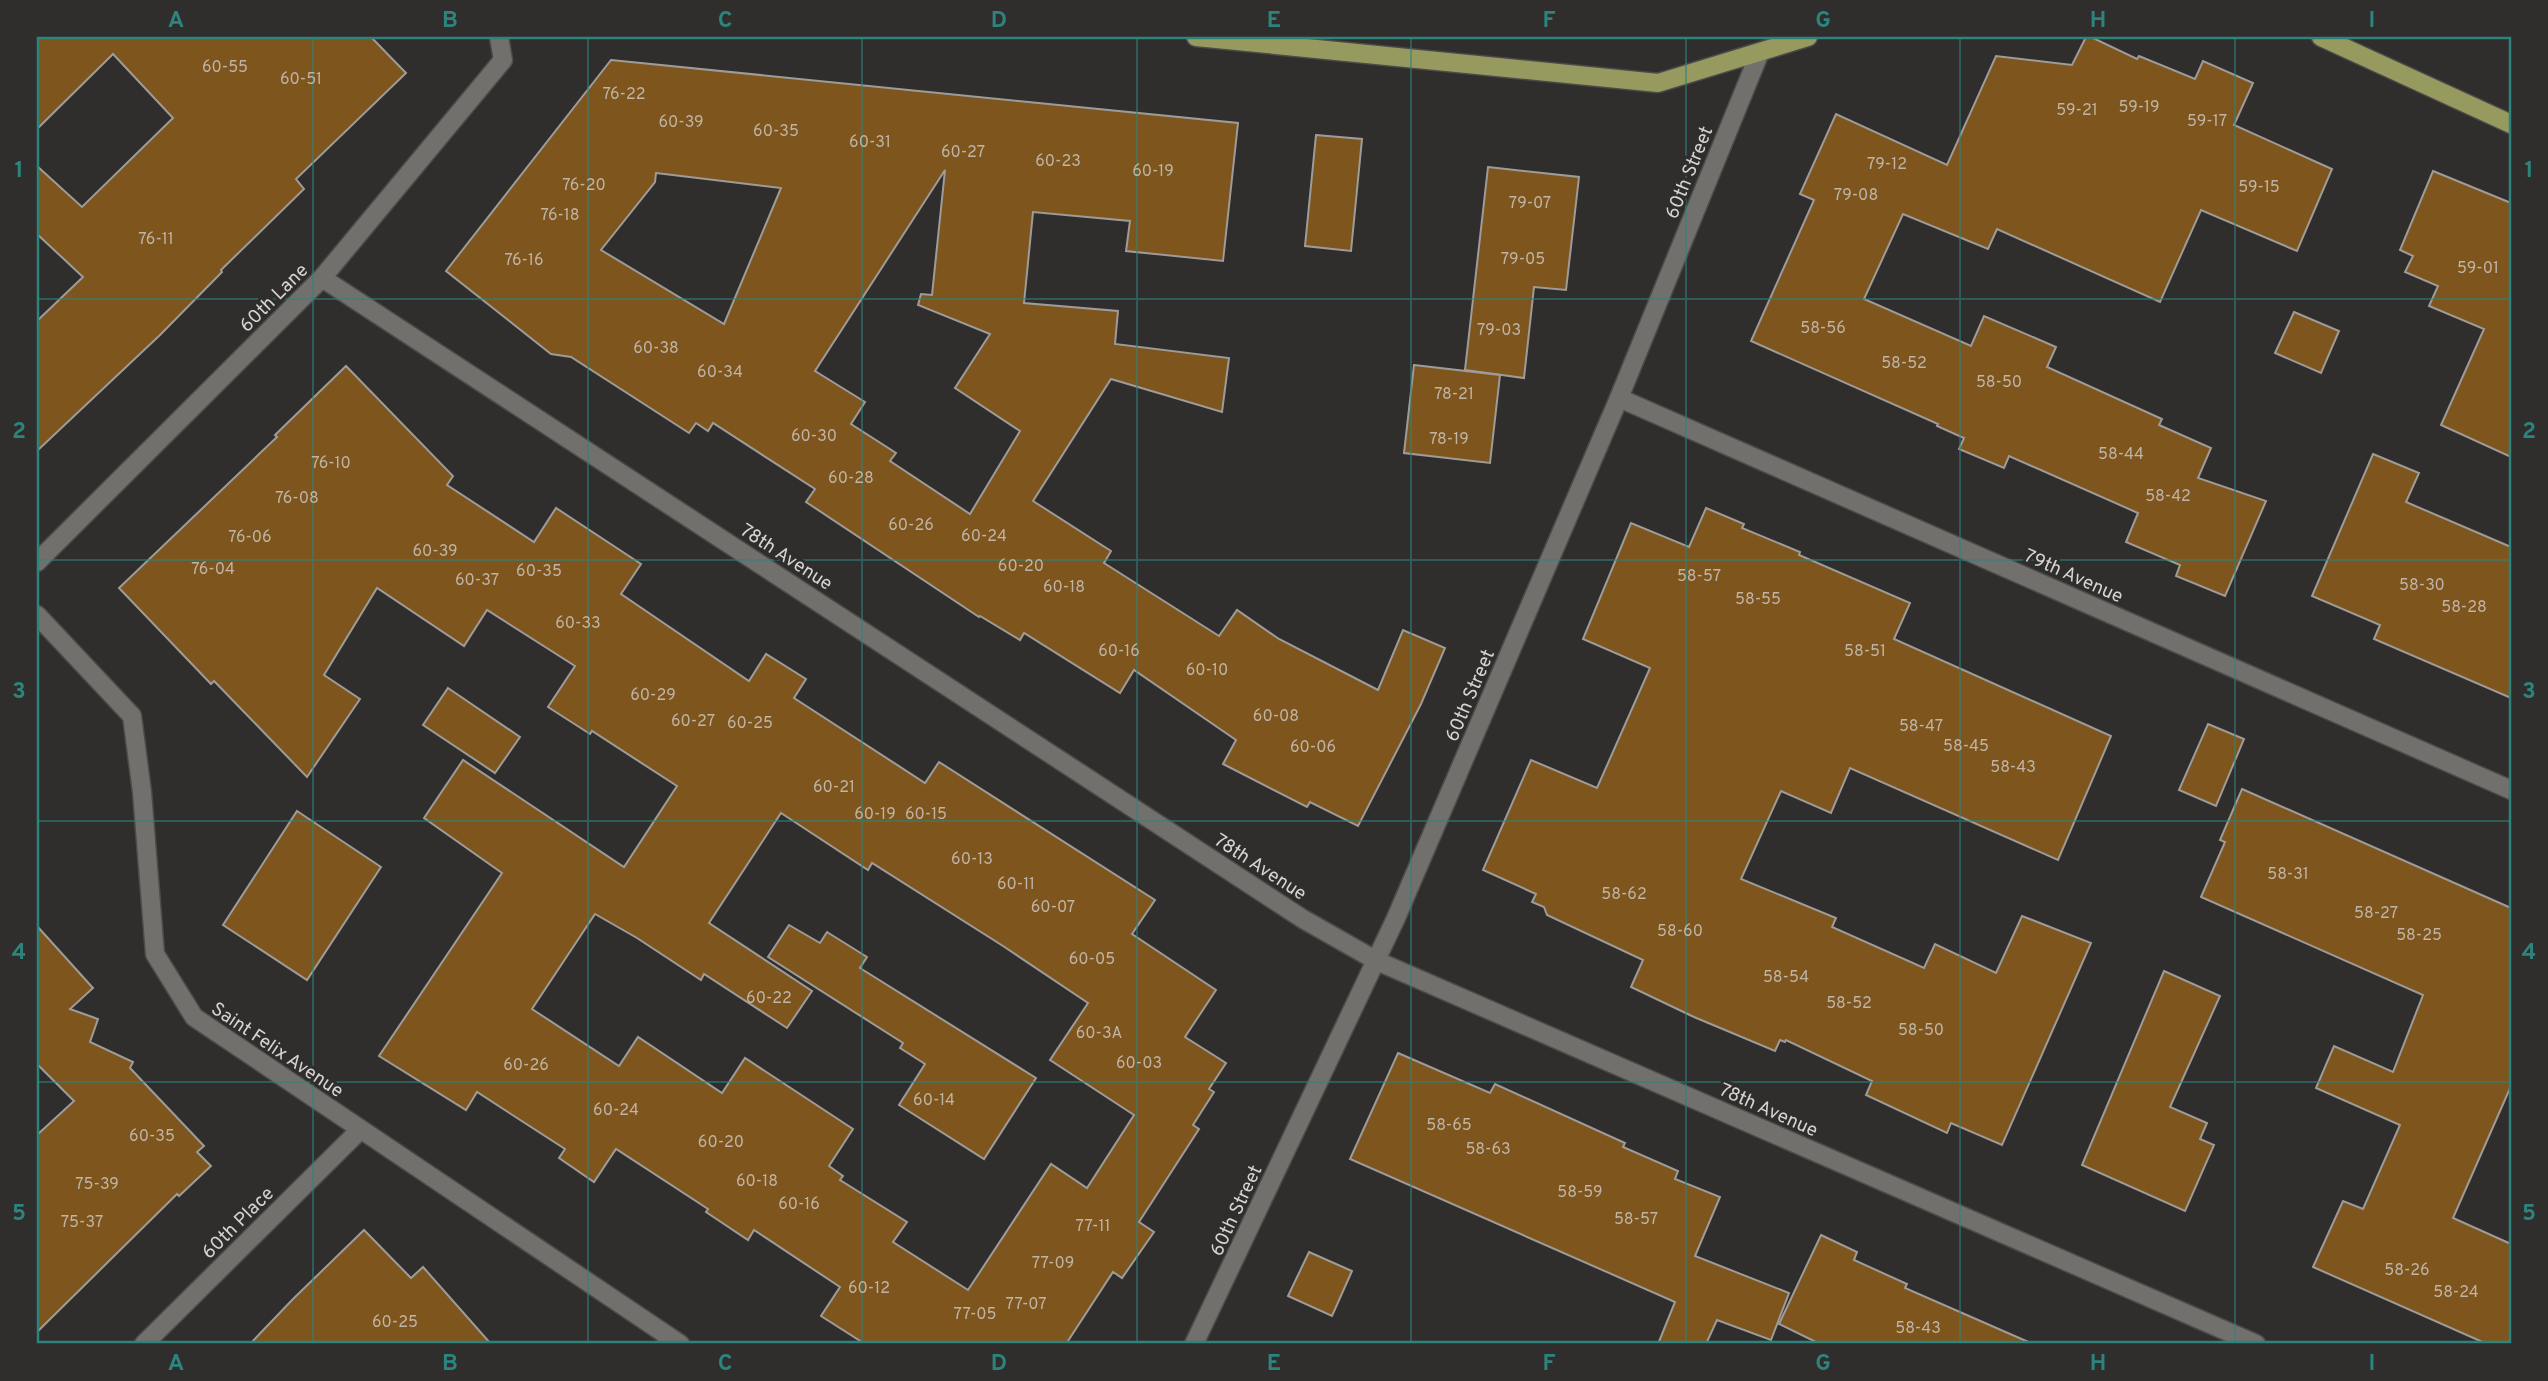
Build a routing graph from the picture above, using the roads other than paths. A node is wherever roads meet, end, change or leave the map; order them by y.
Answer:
1 (499, 37) edge
2 (1196, 37) edge
3 (1808, 37) edge
4 (2321, 37) edge
5 (1760, 52) junction
6 (2511, 124) edge
7 (322, 278) junction
8 (1619, 398) junction
9 (37, 562) edge
10 (37, 615) edge
11 (2511, 790) edge
12 (1377, 961) junction
13 (360, 1130) junction
14 (144, 1344) edge
15 (680, 1344) edge
16 (1194, 1344) edge
17 (2256, 1344) edge

1 - 7 street, 60th Lane
2 - 5 main road
3 - 5 main road
4 - 6 main road
5 - 8 street, 60th Street
7 - 9 street, 60th Lane
7 - 12 street, 78th Avenue
8 - 11 street, 79th Avenue
8 - 12 street, 60th Street
10 - 13 street, Saint Felix Avenue
12 - 16 street, 60th Street
12 - 17 street, 78th Avenue
13 - 14 street, 60th Place
13 - 15 street, Saint Felix Avenue

